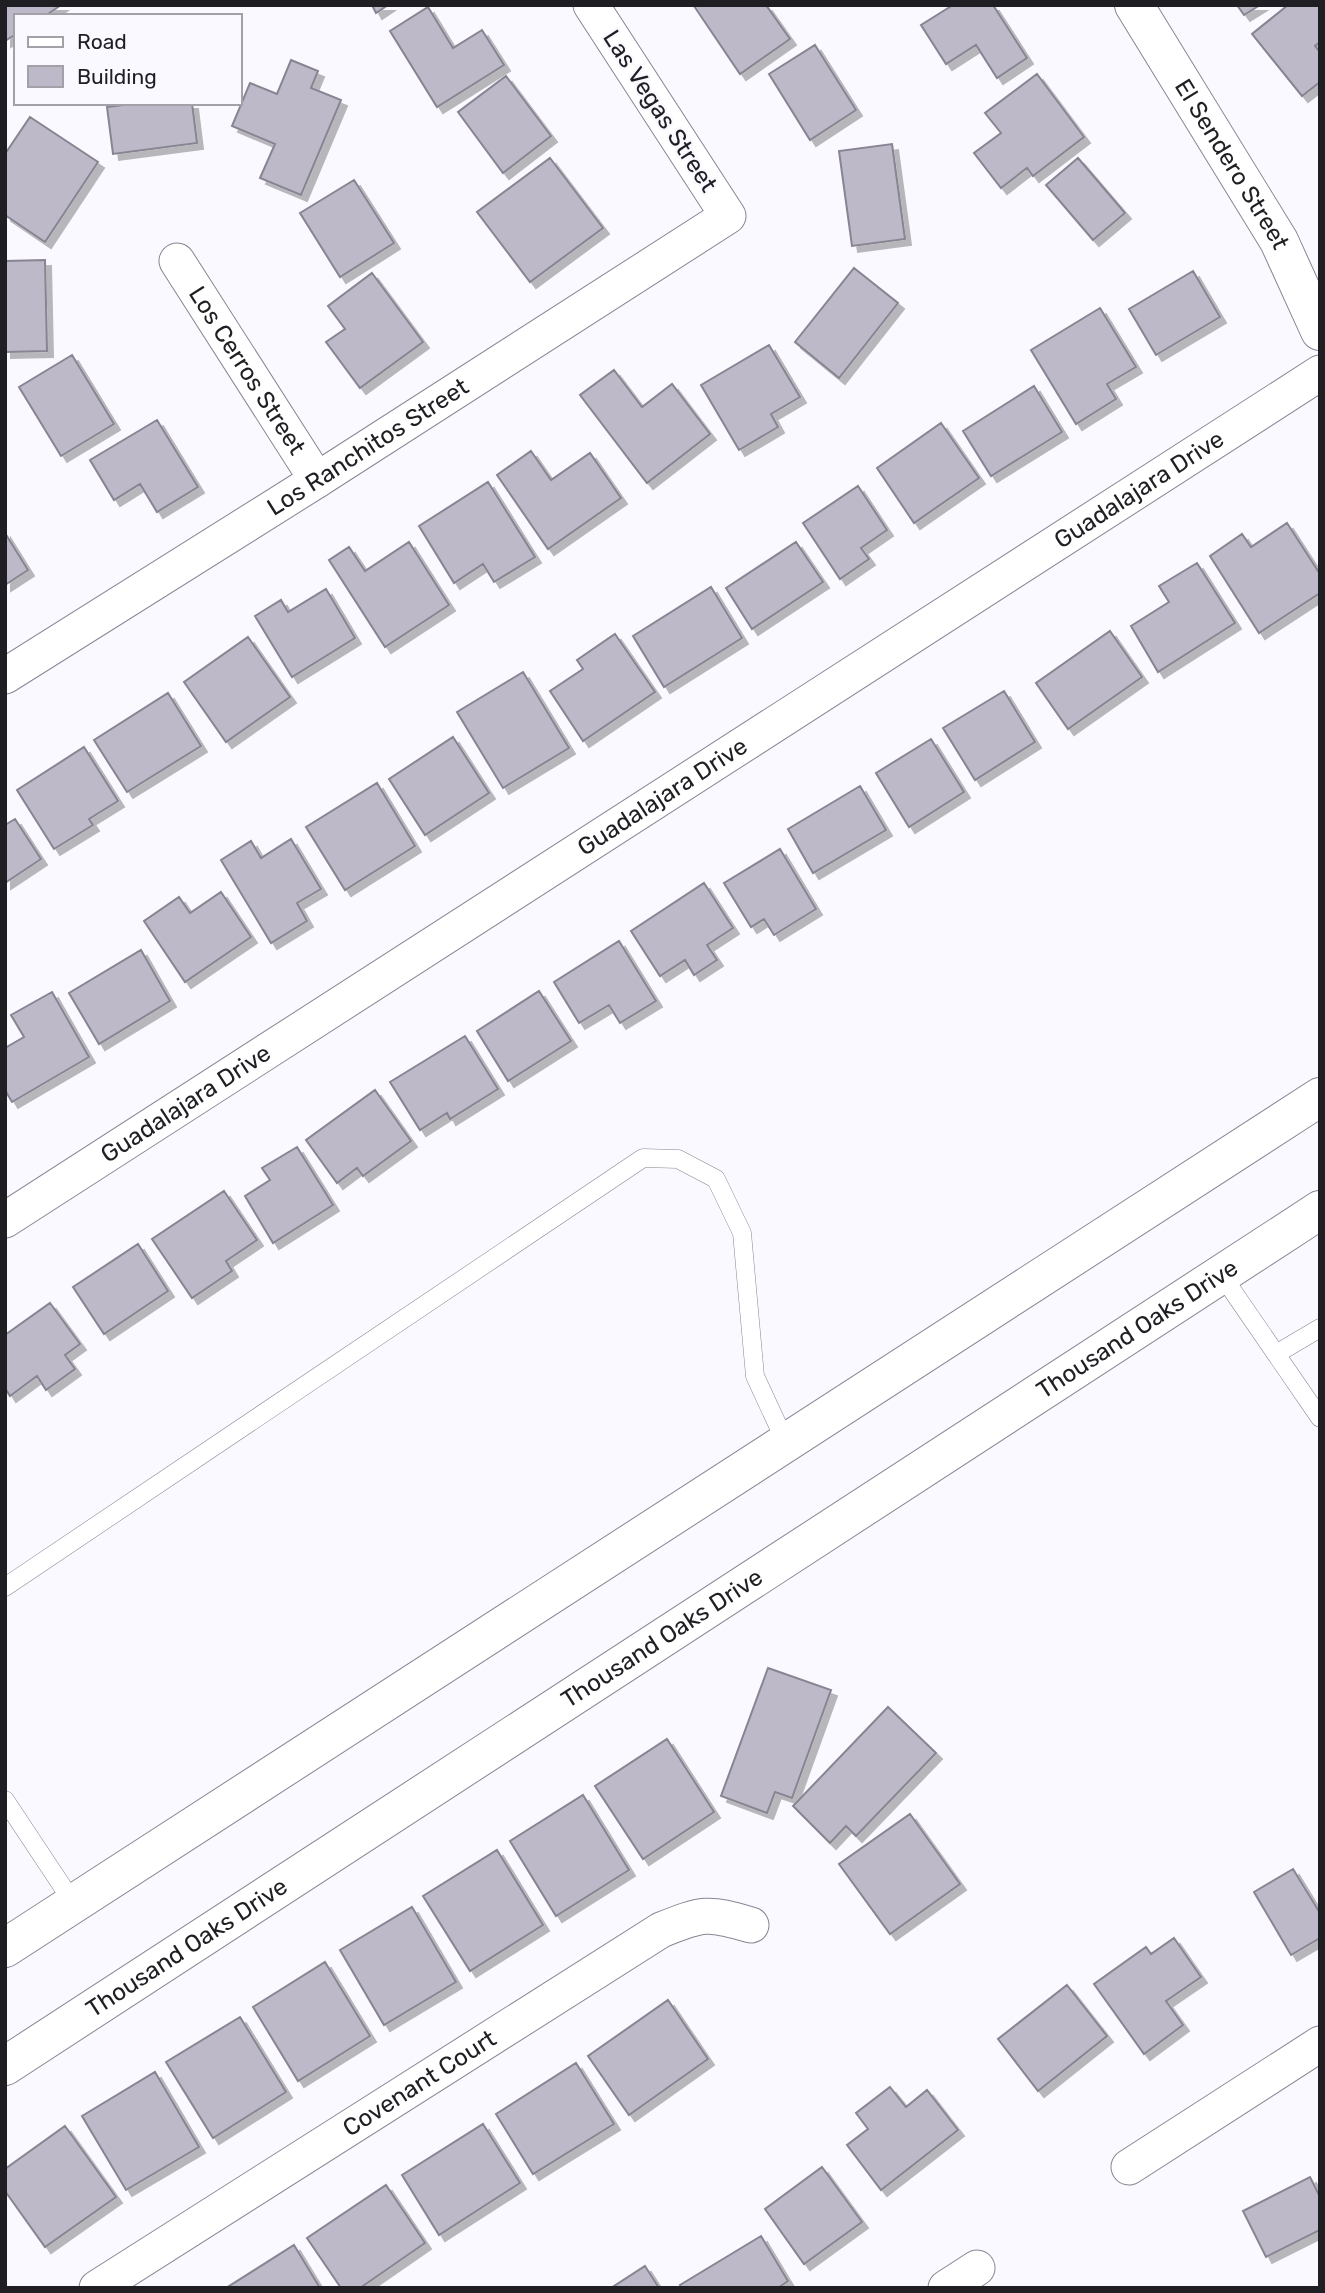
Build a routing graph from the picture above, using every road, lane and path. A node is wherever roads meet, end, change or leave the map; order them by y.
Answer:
1 (591, 5) edge
2 (1134, 5) edge
3 (728, 216) joint
4 (177, 261) dead end
5 (1320, 331) edge
6 (1320, 373) edge
7 (317, 480) junction
8 (5, 676) edge
9 (1320, 1097) edge
10 (1320, 1210) edge
11 (5, 1220) edge
12 (1221, 1274) junction
13 (1320, 1328) edge
14 (1276, 1354) junction
15 (1320, 1418) edge
16 (786, 1443) junction
17 (5, 1587) edge
18 (5, 1800) edge
19 (74, 1904) junction
20 (751, 1925) dead end
21 (5, 1948) edge
22 (1320, 2044) edge
23 (5, 2066) edge
24 (1129, 2167) dead end
25 (977, 2268) dead end
26 (97, 2288) edge
27 (946, 2288) edge

1 - 3 street, Las Vegas Street
2 - 5 main road, El Sendero Street
3 - 7 street, Los Ranchitos Street
4 - 7 street, Los Cerros Street
6 - 11 street, Guadalajara Drive
7 - 8 street, Los Ranchitos Street
9 - 16 main road
10 - 12 main road, Thousand Oaks Drive
12 - 14 lane
12 - 23 main road, Thousand Oaks Drive
13 - 14 lane
14 - 15 lane
16 - 17 lane
16 - 19 main road
18 - 19 lane
19 - 21 main road
20 - 26 street, Covenant Court
22 - 24 street
25 - 27 street

